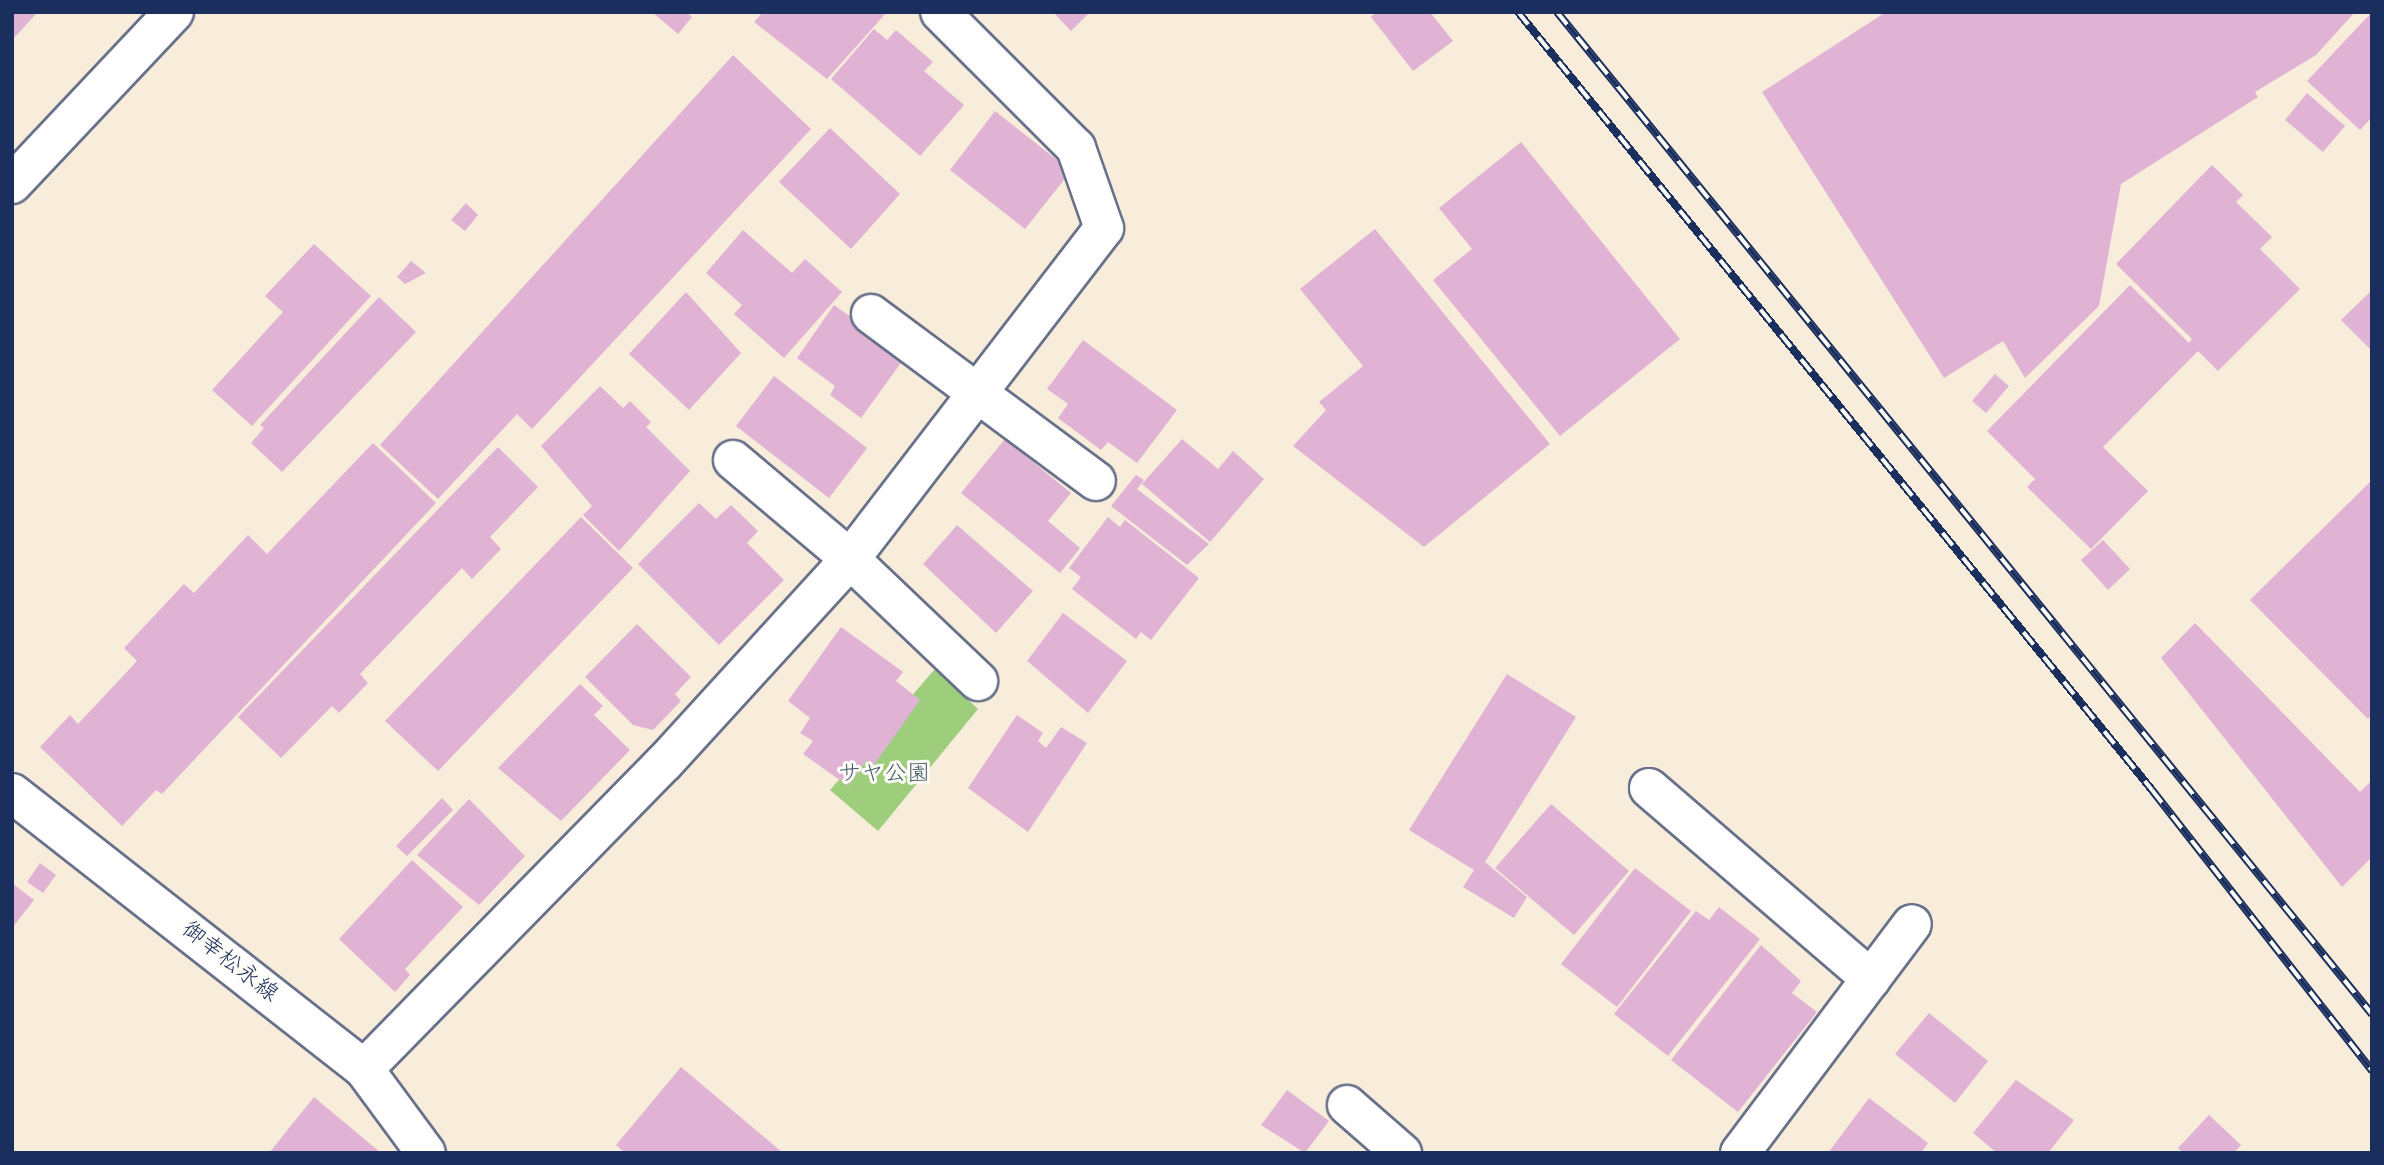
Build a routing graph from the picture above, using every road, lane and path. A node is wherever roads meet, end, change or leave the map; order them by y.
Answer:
1 (174, 12) edge
2 (940, 12) edge
3 (12, 184) edge
4 (871, 314) dead end
5 (973, 391) junction
6 (733, 460) dead end
7 (1096, 481) dead end
8 (850, 559) junction
9 (978, 681) dead end
10 (1649, 788) dead end
11 (12, 793) edge
12 (1912, 924) dead end
13 (1871, 979) junction
14 (364, 1069) junction
15 (1347, 1105) dead end
16 (426, 1153) edge
17 (1402, 1153) edge
18 (1740, 1153) edge

1 - 3 street
2 - 5 street
4 - 5 street
5 - 7 street
5 - 8 street
6 - 8 street
8 - 9 street
8 - 14 street
10 - 13 street
11 - 14 street, 御幸松永線
12 - 13 street
13 - 18 street
14 - 16 street, 御幸松永線
15 - 17 street

